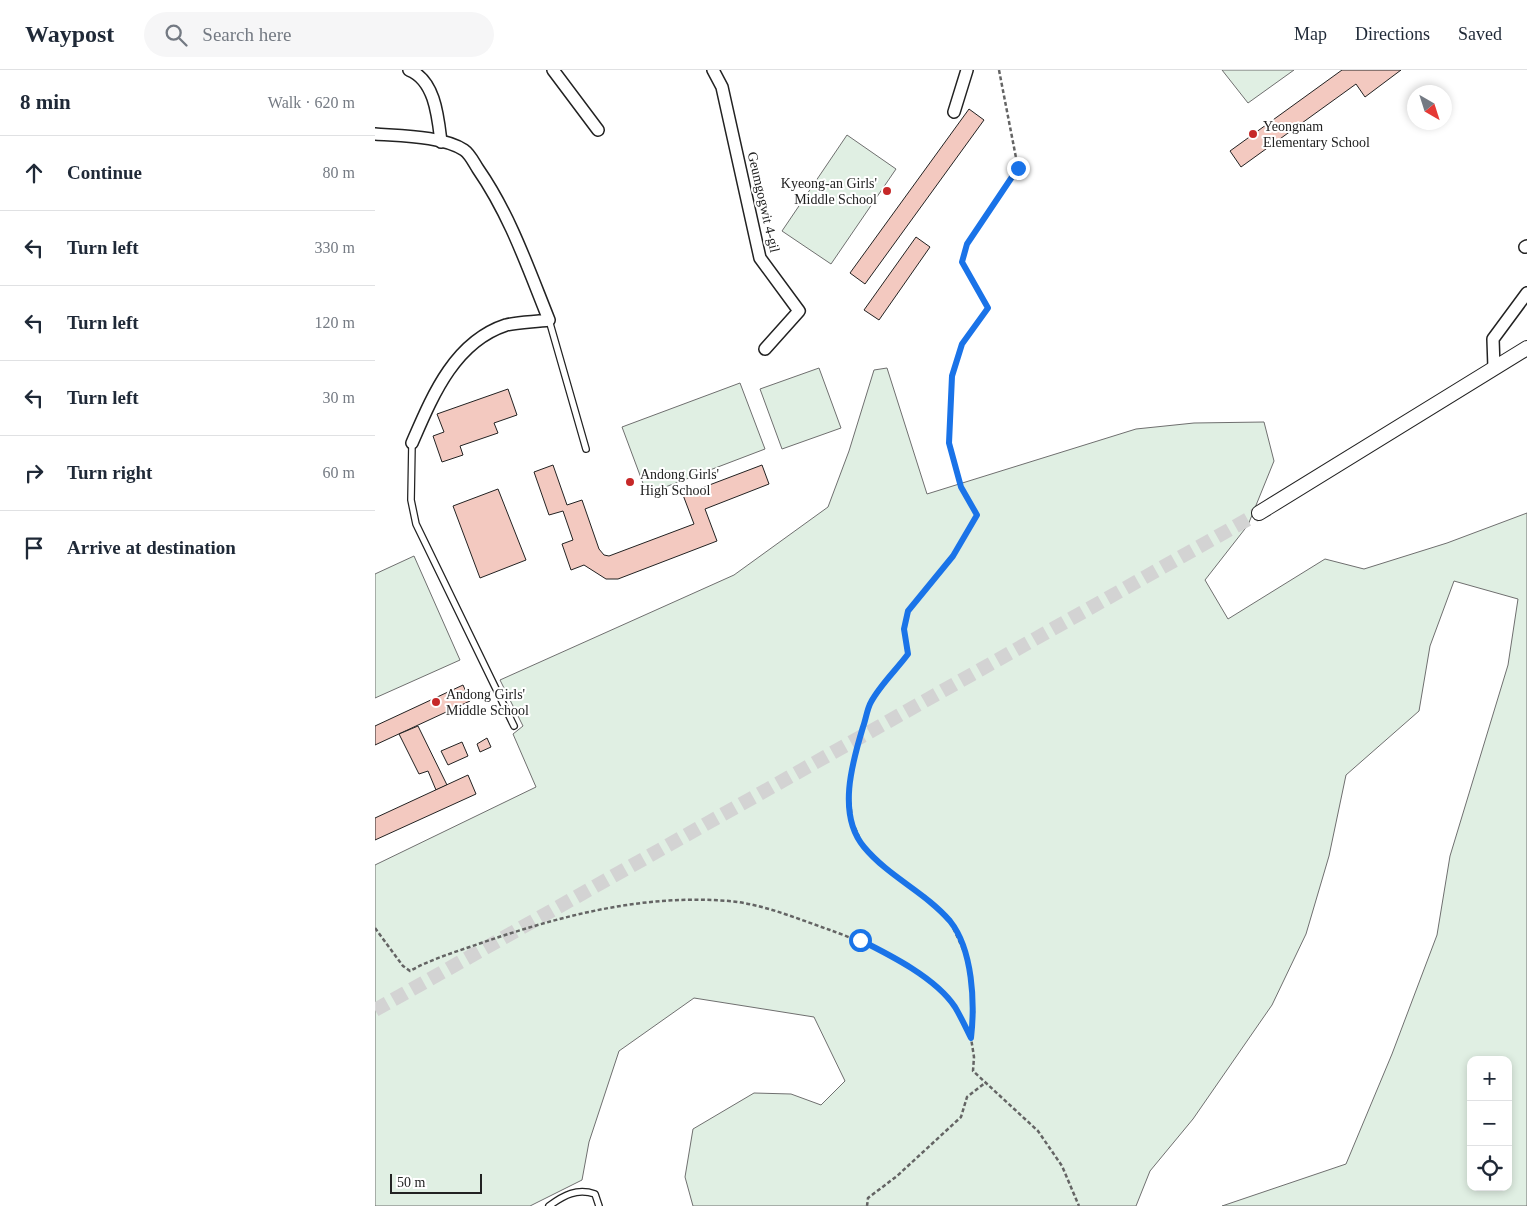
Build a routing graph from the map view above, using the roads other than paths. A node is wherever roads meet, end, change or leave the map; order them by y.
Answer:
1 (409, 70) edge
2 (553, 70) edge
3 (713, 70) edge
4 (967, 70) edge
5 (954, 112) dead end
6 (597, 130) dead end
7 (375, 134) edge
8 (441, 142) junction
9 (1527, 293) edge
10 (549, 320) junction
11 (1527, 348) edge
12 (765, 349) dead end
13 (1494, 368) junction
14 (412, 443) joint
15 (587, 449) dead end
16 (1259, 512) tunnel mouth
17 (514, 726) dead end
18 (549, 1206) edge
19 (599, 1206) edge

1 - 8 street
2 - 6 street
3 - 12 street, Geumgogwit 4-gil
4 - 5 street
7 - 8 street
8 - 10 street
9 - 13 street
10 - 14 street
10 - 15 lane
11 - 13 street
13 - 16 street
14 - 17 lane
18 - 19 lane

